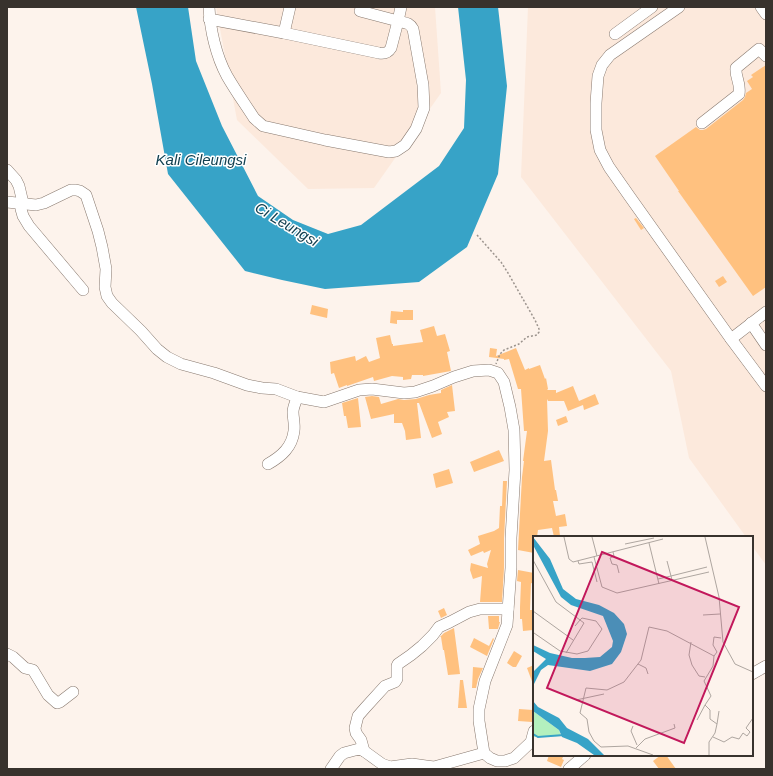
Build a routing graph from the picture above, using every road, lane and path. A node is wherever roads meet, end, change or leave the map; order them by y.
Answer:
1 (209, 7) edge
2 (290, 7) edge
3 (401, 7) edge
4 (652, 7) edge
5 (679, 7) edge
6 (761, 7) edge
7 (360, 11) dead end
8 (766, 14) edge
9 (210, 19) junction
10 (398, 21) junction
11 (284, 33) junction
12 (615, 34) dead end
13 (764, 50) edge
14 (702, 123) dead end
15 (7, 170) edge
16 (7, 202) edge
17 (23, 203) junction
18 (477, 235) dead end
19 (83, 290) dead end
20 (766, 312) edge
21 (751, 322) junction
22 (731, 339) junction
23 (766, 345) edge
24 (493, 371) junction
25 (766, 386) edge
26 (297, 397) junction
27 (268, 464) dead end
28 (508, 609) junction
29 (7, 654) edge
30 (766, 666) edge
31 (753, 673) edge
32 (73, 692) dead end
33 (533, 735) edge
34 (364, 751) junction
35 (484, 753) junction
36 (584, 756) edge
37 (331, 769) edge
38 (569, 769) edge

1 - 9 street
2 - 11 street
3 - 10 street
4 - 12 street
5 - 22 street
6 - 8 street
7 - 10 street
9 - 10 street
9 - 11 street
10 - 11 street
13 - 14 street
15 - 17 street
16 - 17 street
17 - 19 street
17 - 26 street
18 - 24 path
20 - 21 street
21 - 22 street
21 - 23 street
22 - 25 street
24 - 26 street
24 - 28 street
26 - 27 street
28 - 34 street
28 - 35 street
29 - 32 street
30 - 31 street
33 - 35 street
34 - 35 street
34 - 37 street
36 - 38 street

